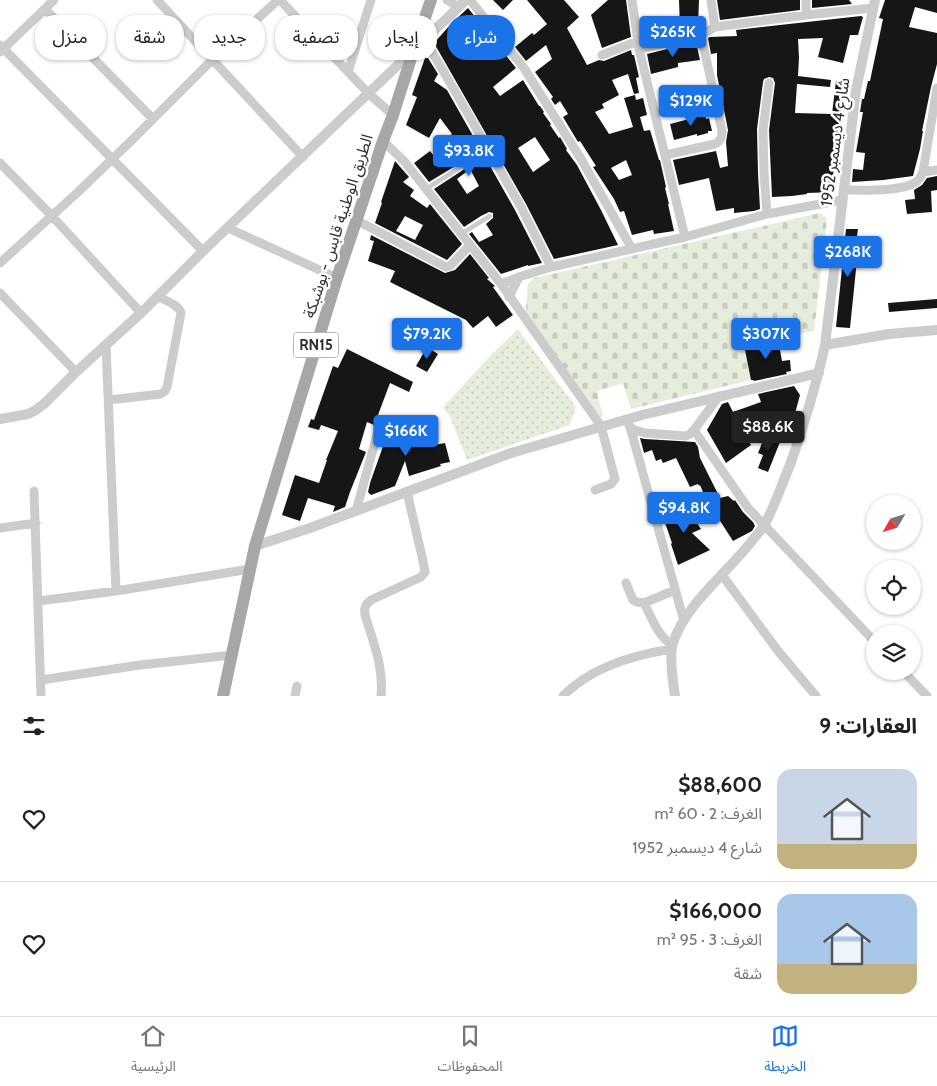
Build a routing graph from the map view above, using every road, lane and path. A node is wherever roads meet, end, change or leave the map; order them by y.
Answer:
1 (54, 0) edge
2 (157, 0) edge
3 (279, 0) edge
4 (371, 0) edge
5 (431, 0) edge
6 (447, 0) edge
7 (470, 0) edge
8 (632, 0) edge
9 (710, 0) edge
10 (806, 0) edge
11 (462, 4) edge
12 (874, 4) edge
13 (45, 9) junction
14 (262, 15) edge
15 (426, 15) edge
16 (806, 15) junction
17 (715, 27) junction
18 (437, 28) edge
19 (700, 35) junction
20 (194, 40) edge
21 (639, 45) junction
22 (1, 49) edge
23 (602, 55) dead end
24 (212, 60) joint
25 (404, 60) edge
26 (410, 60) edge
27 (436, 60) edge
28 (348, 72) junction
29 (769, 83) dead end
30 (937, 88) edge
31 (369, 94) junction
32 (393, 115) junction
33 (153, 119) junction
34 (382, 141) junction
35 (665, 155) junction
36 (303, 157) junction
37 (112, 159) junction
38 (0, 163) edge
39 (464, 165) dead end
40 (937, 170) edge
41 (923, 172) junction
42 (426, 189) junction
43 (843, 195) junction
44 (767, 214) junction
45 (52, 216) junction
46 (490, 216) dead end
47 (356, 220) junction
48 (228, 228) junction
49 (461, 234) junction
50 (685, 237) junction
51 (470, 245) junction
52 (632, 250) junction
53 (204, 251) junction
54 (0, 263) edge
55 (551, 267) junction
56 (518, 277) junction
57 (337, 278) junction
58 (501, 284) junction
59 (0, 293) edge
60 (157, 296) junction
61 (510, 297) junction
62 (141, 313) junction
63 (937, 330) edge
64 (106, 345) junction
65 (824, 345) junction
66 (76, 372) junction
67 (819, 373) junction
68 (719, 396) junction
69 (109, 400) junction
70 (0, 419) edge
71 (629, 423) junction
72 (601, 426) junction
73 (379, 428) dead end
74 (694, 430) junction
75 (595, 490) dead end
76 (34, 491) dead end
77 (407, 492) junction
78 (356, 511) junction
79 (36, 523) junction
80 (764, 525) junction
81 (0, 528) edge
82 (255, 546) junction
83 (250, 569) junction
84 (722, 575) junction
85 (626, 583) dead end
86 (676, 590) junction
87 (116, 591) junction
88 (39, 601) junction
89 (644, 603) junction
90 (684, 621) junction
91 (866, 633) edge
92 (672, 647) junction
93 (232, 655) junction
94 (41, 680) junction
95 (911, 680) edge
96 (297, 686) dead end
97 (924, 695) edge
98 (41, 696) edge
99 (223, 696) edge
100 (294, 696) edge
101 (381, 696) edge
102 (563, 696) edge
103 (674, 696) edge
104 (816, 696) edge

1 - 13 street
2 - 20 street
3 - 14 street
3 - 28 street
4 - 28 street
5 - 15 main road, الطريق الوطنية قابس - بوشبكة / RN15
6 - 11 street
7 - 52 street
8 - 21 street
9 - 17 street
10 - 16 street
11 - 18 street
12 - 16 street
12 - 43 street, شارع 4 ديسمبر 1952
13 - 22 street
13 - 33 street
16 - 17 street
17 - 19 street
19 - 21 street
19 - 35 street
21 - 23 street
21 - 35 street
22 - 37 street
24 - 33 street
24 - 36 street
25 - 31 street
26 - 32 main road, الطريق الوطنية قابس - بوشبكة / RN15
27 - 55 street
28 - 31 street
29 - 44 street
30 - 41 street
31 - 32 street
31 - 36 street
32 - 34 main road, الطريق الوطنية قابس - بوشبكة / RN15
33 - 37 street
34 - 42 street
34 - 47 main road, الطريق الوطنية قابس - بوشبكة / RN15
35 - 50 street
36 - 48 street
37 - 45 street
37 - 53 street
38 - 45 street
39 - 42 lane
40 - 41 street
41 - 43 street
42 - 49 street
43 - 44 street
43 - 65 street, شارع 4 ديسمبر 1952
44 - 50 street
45 - 54 street
45 - 62 street
46 - 49 lane
47 - 51 street
47 - 57 main road, الطريق الوطنية قابس - بوشبكة / RN15
48 - 53 street
48 - 57 street
49 - 51 street
50 - 52 street
51 - 58 street
52 - 55 street
53 - 60 street
55 - 56 street
56 - 58 street
56 - 61 street
57 - 82 main road, الطريق الوطنية قابس - بوشبكة / RN15
58 - 61 street
59 - 66 street
60 - 62 street
60 - 69 street
61 - 72 street
62 - 64 street
63 - 65 street
64 - 66 street
64 - 69 street
65 - 67 street, شارع 4 ديسمبر 1952
66 - 70 street
67 - 68 street
67 - 80 street, شارع 4 ديسمبر 1952
68 - 71 street
68 - 74 street
69 - 87 street
71 - 72 street
71 - 74 street
71 - 86 street
72 - 75 street
72 - 77 street
73 - 78 street
74 - 80 street
76 - 79 street
77 - 78 street
77 - 101 street
78 - 82 street
79 - 81 street
79 - 88 street
80 - 84 street, شارع 4 ديسمبر 1952
80 - 91 street
82 - 83 main road, الطريق الوطنية قابس - بوشبكة / RN15
83 - 87 street
83 - 93 main road, الطريق الوطنية قابس - بوشبكة / RN15
84 - 90 street, شارع 4 ديسمبر 1952
84 - 104 street
85 - 89 street
86 - 89 street
86 - 90 street
87 - 88 street
88 - 94 street
89 - 92 street
90 - 92 street, شارع 4 ديسمبر 1952
92 - 102 street
92 - 103 street, شارع 4 ديسمبر 1952
93 - 94 street
93 - 99 main road, الطريق الوطنية قابس - بوشبكة / RN15
94 - 98 street
95 - 97 street
96 - 100 street

